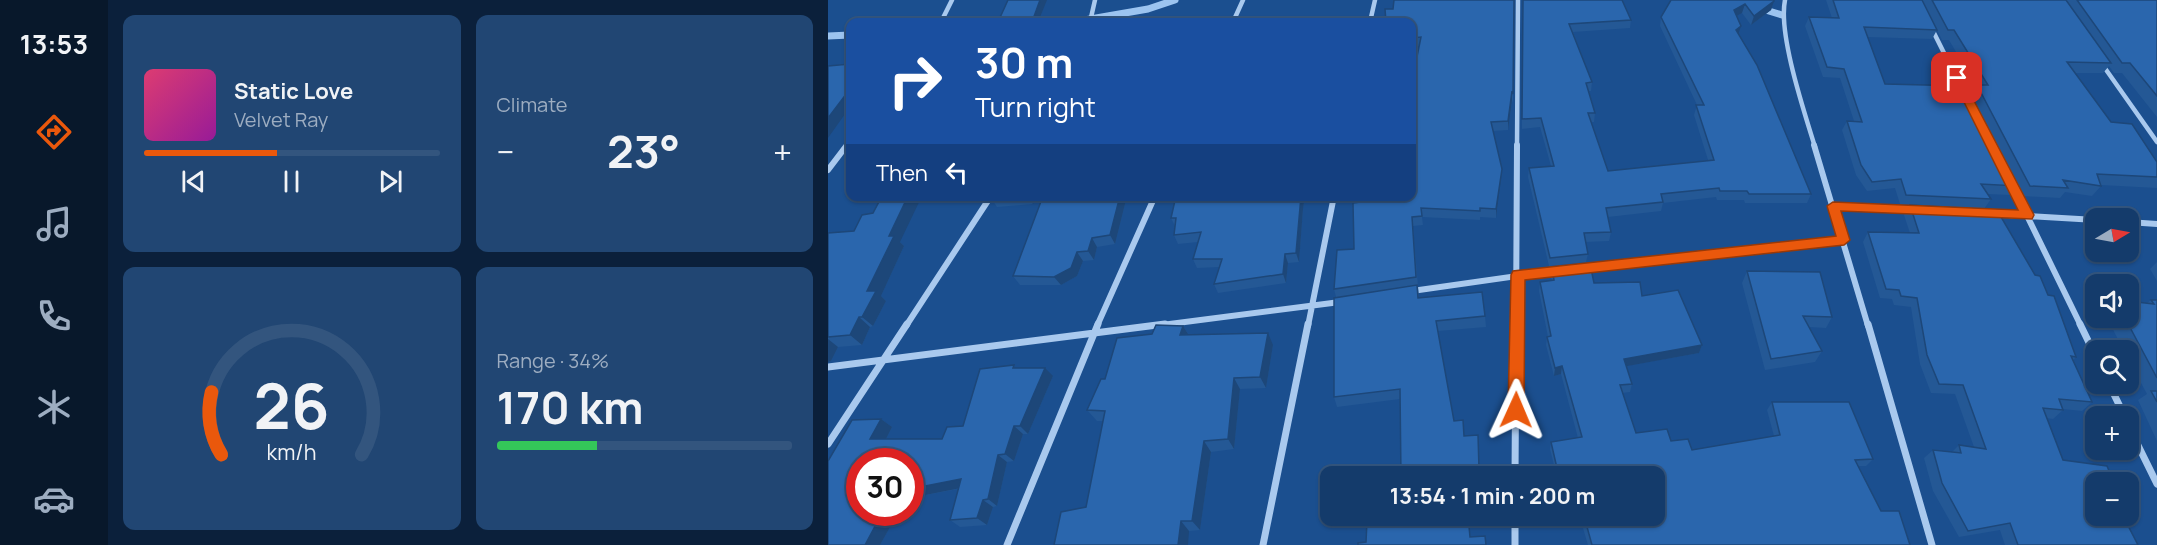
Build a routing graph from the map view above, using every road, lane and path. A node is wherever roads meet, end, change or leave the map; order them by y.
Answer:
1 (952, 0) edge
2 (1095, 0) edge
3 (1243, 0) edge
4 (1375, 0) edge
5 (1518, 0) edge
6 (1785, 0) edge
7 (943, 18) edge
8 (1091, 18) edge
9 (1235, 18) edge
10 (1371, 18) edge
11 (1927, 21) edge
12 (2097, 57) edge
13 (1970, 103) edge
14 (2157, 142) edge
15 (846, 146) edge
16 (828, 170) edge
17 (2006, 174) edge
18 (988, 201) edge
19 (1153, 201) edge
20 (1333, 201) edge
21 (1833, 206) junction
22 (1925, 210) edge
23 (1982, 213) edge
24 (2027, 215) junction
25 (2085, 219) edge
26 (2139, 223) edge
27 (2157, 224) edge
28 (1844, 240) junction
29 (1575, 269) edge
30 (1564, 270) edge
31 (1518, 275) junction
32 (1403, 293) edge
33 (1345, 302) edge
34 (1311, 307) junction
35 (1094, 332) junction
36 (2088, 340) edge
37 (883, 361) junction
38 (828, 367) edge
39 (828, 444) edge
40 (2139, 447) edge
41 (1515, 466) edge
42 (2157, 484) edge
43 (1515, 526) edge
44 (1007, 545) edge
45 (1263, 545) edge
46 (1515, 545) edge
47 (1932, 545) edge

1 - 7 street
2 - 8 street
3 - 9 street
4 - 10 street
5 - 31 street
6 - 21 street
11 - 13 street
12 - 14 street
15 - 16 street
17 - 24 street
18 - 37 street
19 - 35 street
20 - 34 street
21 - 22 street
21 - 28 street
23 - 24 street
24 - 25 street
24 - 36 street
26 - 27 street
28 - 29 street
28 - 47 street
30 - 31 street
31 - 32 street
31 - 41 street
33 - 34 street
34 - 35 street
34 - 45 street
35 - 37 street
35 - 44 street
37 - 38 street
37 - 39 street
40 - 42 street
43 - 46 street

